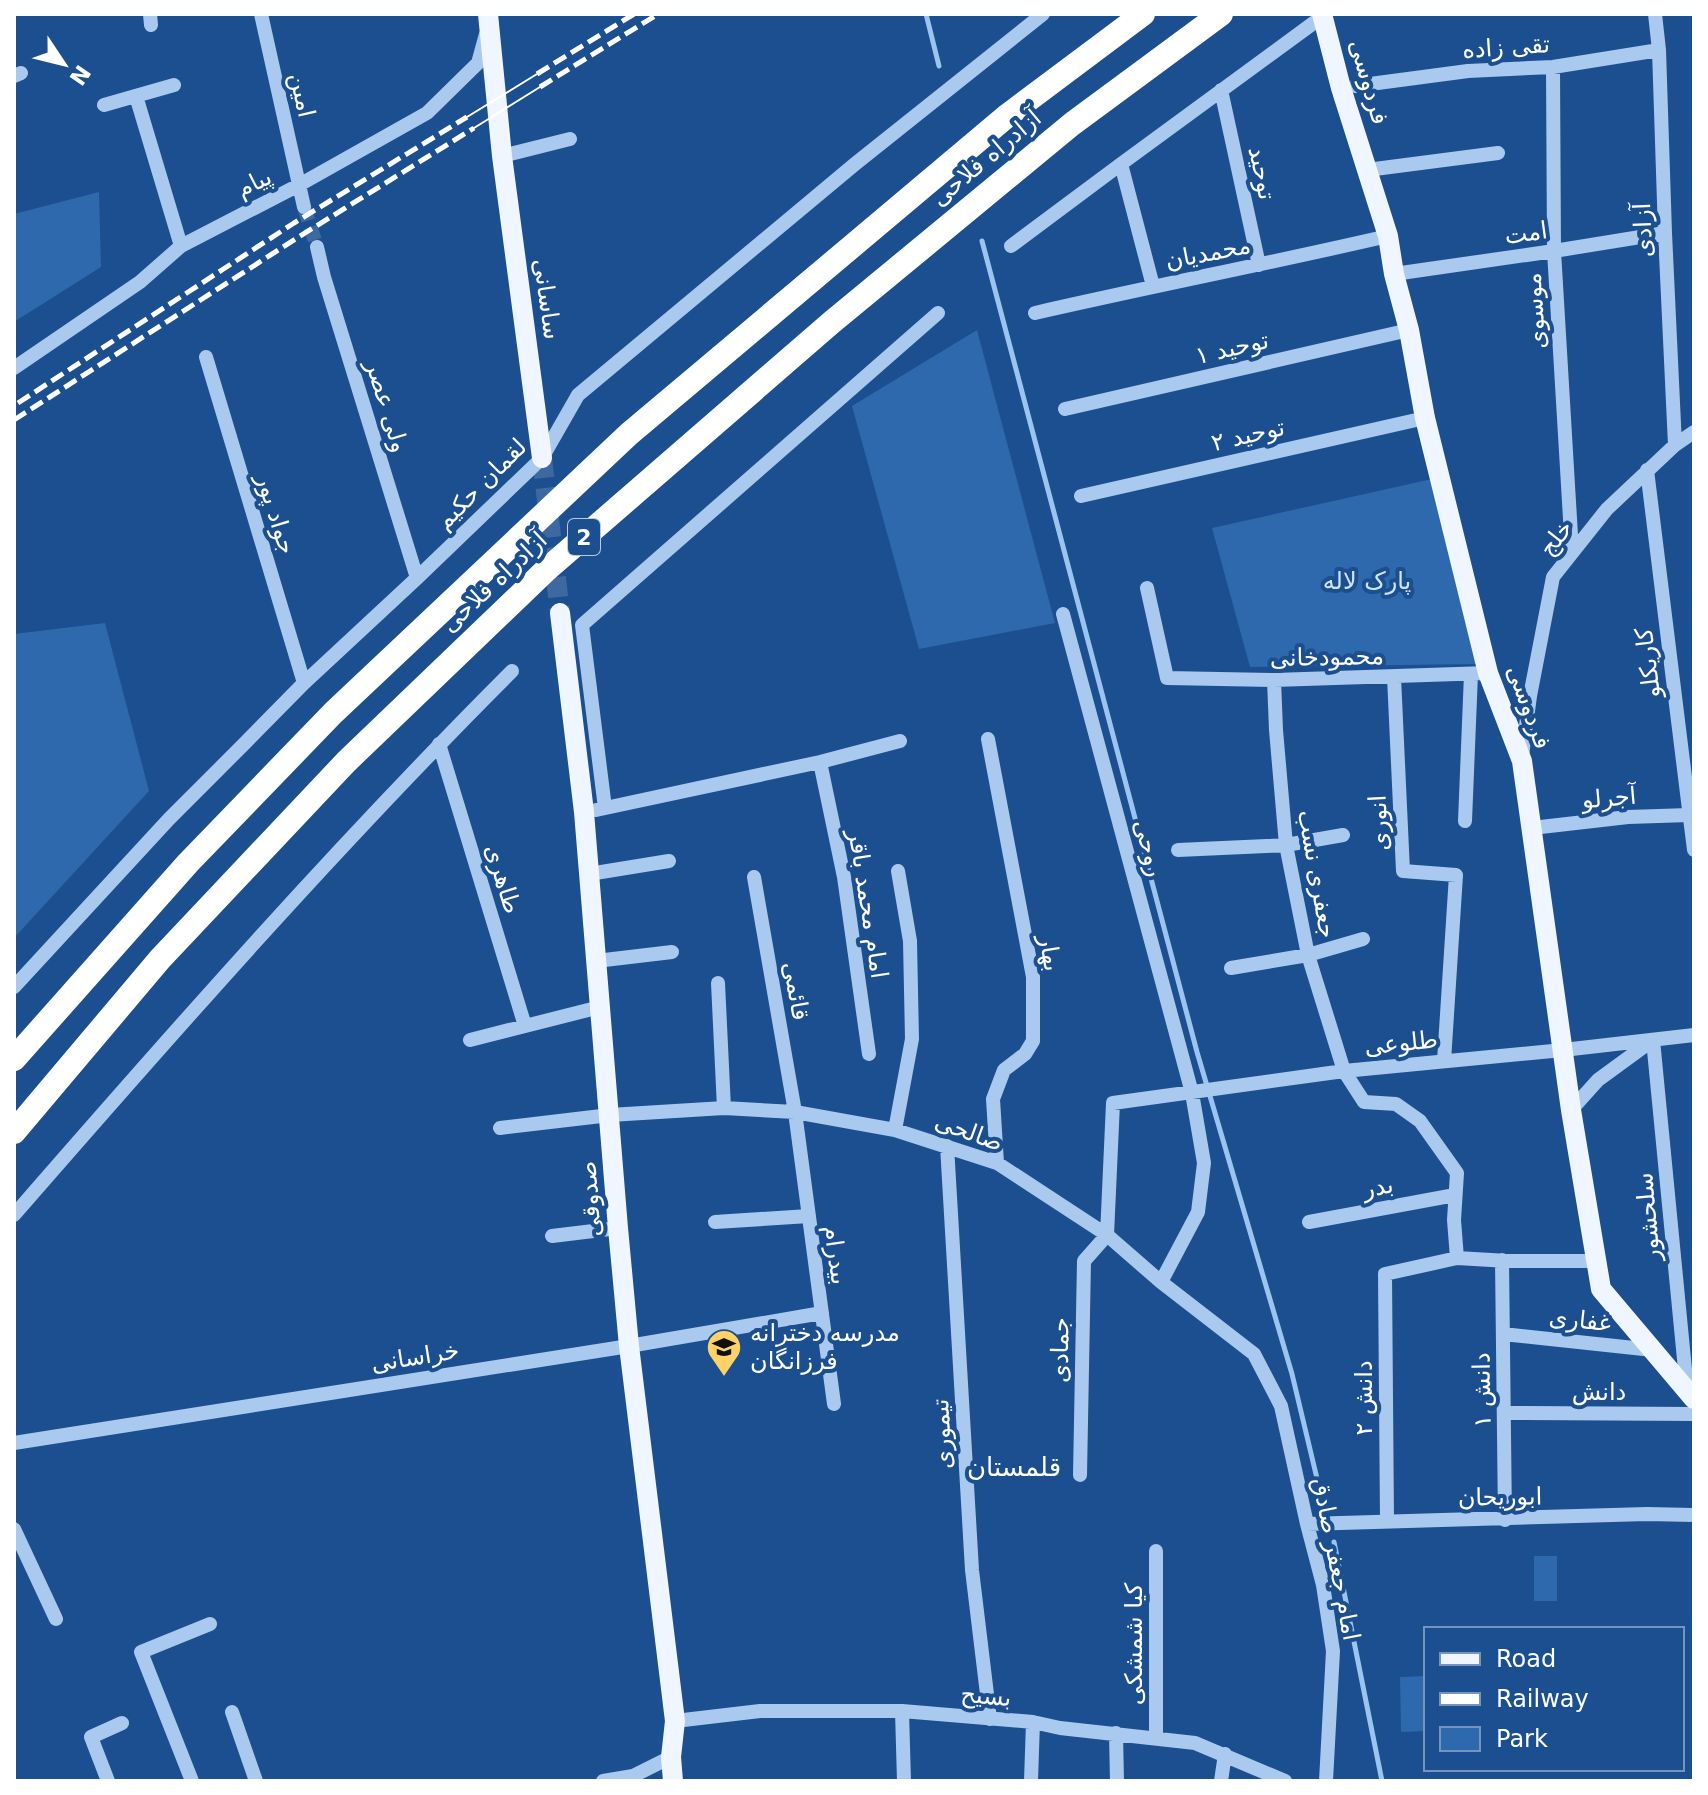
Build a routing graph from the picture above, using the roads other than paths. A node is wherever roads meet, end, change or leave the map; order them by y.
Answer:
1 (261, 14) edge
2 (1043, 14) edge
3 (1143, 14) edge
4 (1221, 14) edge
5 (1655, 14) edge
6 (1323, 15) edge
7 (489, 18) edge
8 (1659, 50) junction
9 (1553, 67) junction
10 (174, 85) dead end
11 (1355, 86) dead end
12 (1221, 90) junction
13 (136, 96) junction
14 (104, 105) dead end
15 (570, 139) dead end
16 (501, 152) junction
17 (1498, 153) dead end
18 (1121, 164) junction
19 (1367, 170) junction
20 (299, 185) junction
21 (304, 207) tunnel mouth
22 (1665, 233) junction
23 (1388, 236) junction
24 (181, 246) junction
25 (1011, 246) dead end
26 (317, 247) tunnel mouth
27 (1554, 251) junction
28 (1259, 265) junction
29 (1394, 274) junction
30 (1153, 286) junction
31 (938, 313) dead end
32 (1035, 313) dead end
33 (1409, 330) junction
34 (206, 357) dead end
35 (14, 368) edge
36 (1065, 409) dead end
37 (1425, 418) junction
38 (1694, 432) edge
39 (1675, 445) junction
40 (542, 458) junction
41 (1647, 470) junction
42 (1081, 496) dead end
43 (1572, 552) junction
44 (417, 578) junction
45 (1147, 588) dead end
46 (560, 613) tunnel mouth
47 (1063, 614) dead end
48 (512, 671) dead end
49 (1479, 674) junction
50 (1394, 677) junction
51 (1274, 680) junction
52 (304, 683) junction
53 (988, 739) dead end
54 (900, 741) dead end
55 (439, 744) junction
56 (1522, 761) junction
57 (820, 762) junction
58 (605, 808) junction
59 (584, 812) junction
60 (1689, 815) junction
61 (1465, 821) dead end
62 (1532, 828) junction
63 (1343, 835) dead end
64 (1286, 845) junction
65 (1178, 850) dead end
66 (1694, 850) edge
67 (669, 861) dead end
68 (898, 871) dead end
69 (589, 874) junction
70 (754, 877) dead end
71 (1363, 939) dead end
72 (672, 952) dead end
73 (1308, 955) junction
74 (596, 961) junction
75 (1231, 968) dead end
76 (718, 983) dead end
77 (14, 987) edge
78 (600, 1007) junction
79 (525, 1026) junction
80 (1694, 1035) edge
81 (470, 1040) dead end
82 (1653, 1040) junction
83 (1563, 1050) junction
84 (869, 1054) dead end
85 (14, 1059) edge
86 (1444, 1061) junction
87 (1344, 1071) junction
88 (1192, 1093) junction
89 (724, 1108) junction
90 (1571, 1110) junction
91 (795, 1112) junction
92 (610, 1115) junction
93 (500, 1128) dead end
94 (895, 1130) junction
95 (14, 1132) edge
96 (947, 1146) junction
97 (997, 1163) junction
98 (1455, 1195) junction
99 (14, 1215) edge
100 (809, 1216) junction
101 (715, 1222) dead end
102 (1309, 1222) dead end
103 (618, 1228) junction
104 (1107, 1235) junction
105 (552, 1236) dead end
106 (1457, 1258) junction
107 (1502, 1260) junction
108 (1597, 1261) junction
109 (1161, 1282) junction
110 (822, 1313) junction
111 (1503, 1334) junction
112 (629, 1346) junction
113 (1653, 1350) junction
114 (1254, 1354) joint
115 (1690, 1395) edge
116 (834, 1404) dead end
117 (1504, 1413) junction
118 (1694, 1414) edge
119 (14, 1443) edge
120 (1080, 1475) dead end
121 (1694, 1515) edge
122 (1505, 1520) junction
123 (1387, 1521) junction
124 (1307, 1524) junction
125 (14, 1529) edge
126 (1156, 1551) dead end
127 (56, 1619) dead end
128 (210, 1624) dead end
129 (902, 1711) junction
130 (232, 1712) dead end
131 (990, 1719) junction
132 (675, 1721) junction
133 (1033, 1722) junction
134 (122, 1723) dead end
135 (1116, 1733) junction
136 (1156, 1738) junction
137 (1225, 1754) junction
138 (671, 1757) junction
139 (637, 1778) edge
140 (108, 1781) edge
141 (192, 1781) edge
142 (256, 1781) edge
143 (603, 1781) edge
144 (673, 1781) edge
145 (904, 1781) edge
146 (1031, 1781) edge
147 (1117, 1781) edge
148 (1221, 1781) edge
149 (1285, 1781) edge
150 (1326, 1781) edge

1 - 20 street, امین
2 - 40 street, لقمان حکیم
3 - 85 highway, آزادراه فلاحی / 2
4 - 95 highway, آزادراه فلاحی / 2
5 - 8 street, آزادی
6 - 12 street
6 - 19 main road, فردوسی
7 - 16 main road, ساسانی
7 - 20 street, پیام
8 - 9 street, تقی زاده
8 - 22 street, آزادی
9 - 11 street, تقی زاده
9 - 27 street, موسوی
10 - 13 street
12 - 18 street
12 - 28 street, توحید
13 - 14 street
13 - 24 street
15 - 16 street
16 - 40 main road, ساسانی
17 - 19 street
18 - 25 street
18 - 30 street
19 - 23 main road, فردوسی
20 - 21 street, امین
20 - 24 street, پیام
22 - 27 street, امت
22 - 39 street, آزادی
23 - 28 street, محمدیان
23 - 29 main road, فردوسی
24 - 35 street, پیام
26 - 44 street, ولی عصر
27 - 29 street, امت
27 - 43 street, موسوی
28 - 30 street, محمدیان
29 - 33 main road, فردوسی
30 - 32 street, محمدیان
31 - 58 street
33 - 36 street, توحید ۱
33 - 37 main road, فردوسی
34 - 52 street, جواد پور
37 - 42 street, توحید ۲
37 - 49 main road, فردوسی
38 - 39 street, خلج
39 - 41 street, خلج
40 - 44 street, لقمان حکیم
41 - 43 street, خلج
41 - 60 street, کاریکلو
43 - 56 street, خلج
44 - 52 street, لقمان حکیم
45 - 51 street, محمودخانی
46 - 59 main road, صدوقی
47 - 88 street, روحی
48 - 55 street
49 - 50 street, محمودخانی
49 - 56 main road, فردوسی
49 - 61 street
50 - 51 street, محمودخانی
50 - 86 street, انوری
51 - 64 street, جعفری نسب
52 - 77 street, لقمان حکیم
53 - 97 street, بهار
54 - 57 street
55 - 79 street, طاهری
55 - 99 street
56 - 62 main road, فردوسی
57 - 58 street
57 - 84 street, امام محمد باقر
58 - 59 street
59 - 69 main road, صدوقی
60 - 62 street, آجرلو
60 - 66 street, کاریکلو
62 - 83 main road, فردوسی
63 - 64 street
64 - 65 street
64 - 73 street, جعفری نسب
67 - 69 street
68 - 94 street
69 - 74 main road, صدوقی
70 - 91 street, قائمی
71 - 73 street
72 - 74 street
73 - 75 street
73 - 87 street, جعفری نسب
74 - 78 main road, صدوقی
76 - 89 street
78 - 79 street
78 - 92 main road, صدوقی
79 - 81 street
80 - 82 street, طلوعی
82 - 83 street, طلوعی
82 - 90 street
82 - 115 street, سلحشور
83 - 86 street, طلوعی
83 - 90 main road, فردوسی
86 - 87 street, طلوعی
87 - 88 street, طلوعی
87 - 98 street, جعفری نسب
88 - 104 street, طلوعی
88 - 109 street, روحی
89 - 91 street, صالحی
89 - 92 street, صالحی
90 - 108 main road, فردوسی
91 - 94 street, صالحی
91 - 100 street, بیدرام
92 - 93 street, صالحی
92 - 103 main road, صدوقی
94 - 96 street, صالحی
96 - 97 street, صالحی
96 - 131 street, تیموری
97 - 104 street, صالحی
98 - 102 street, بدر
98 - 106 street
100 - 101 street
100 - 110 street, بیدرام
103 - 105 street
103 - 112 main road, صدوقی
104 - 109 street, صالحی
104 - 120 street, جمادی
106 - 107 street
106 - 123 street, دانش ۲
107 - 108 street
107 - 111 street, دانش ۱
108 - 113 main road, فردوسی
109 - 114 street, صالحی
110 - 112 street, خراسانی
110 - 116 street, بیدرام
111 - 113 street, غفاری
111 - 117 street, دانش ۱
112 - 119 street, خراسانی
112 - 132 main road, صدوقی
113 - 115 main road, فردوسی
114 - 124 street, امام جعفر صادق
117 - 118 street, دانش
117 - 122 street, دانش ۱
121 - 122 street, ابوریحان
122 - 123 street, ابوریحان
123 - 124 street, ابوریحان
124 - 150 street, امام جعفر صادق
125 - 127 street
126 - 136 street, کیا شمشکی
128 - 141 street
129 - 131 street, بسیح
129 - 132 street, بسیح
129 - 145 street
130 - 142 street
131 - 133 street, بسیح
132 - 138 main road, صدوقی
133 - 135 street, بسیح
133 - 146 street
134 - 140 street
135 - 136 street, بسیح
135 - 147 street
136 - 137 street, بسیح
137 - 148 street
137 - 149 street, بسیح
138 - 139 street
138 - 144 main road, صدوقی
139 - 143 street

